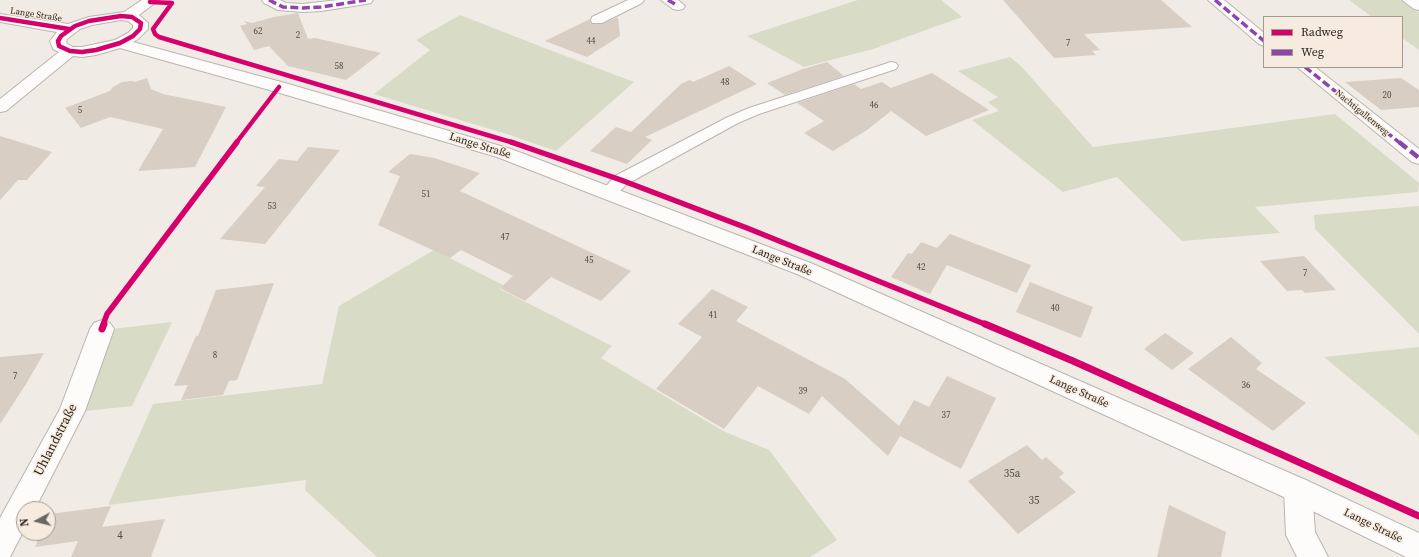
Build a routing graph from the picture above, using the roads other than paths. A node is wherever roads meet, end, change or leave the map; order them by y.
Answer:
1 (152, 0) edge
2 (269, 0) edge
3 (366, 0) edge
4 (638, 0) edge
5 (1215, 0) edge
6 (1409, 0) edge
7 (1419, 6) edge
8 (128, 16) junction
9 (0, 18) edge
10 (597, 20) dead end
11 (69, 29) junction
12 (1263, 40) edge
13 (120, 43) junction
14 (70, 51) junction
15 (891, 66) dead end
16 (1306, 68) edge
17 (0, 107) edge
18 (1419, 158) edge
19 (608, 193) junction
20 (102, 329) dead end
21 (1298, 490) junction
22 (0, 546) edge
23 (1419, 548) edge
24 (1314, 557) edge

1 - 8 main road
2 - 3 main road
4 - 10 lane
5 - 12 main road
6 - 7 main road
8 - 11 main road
8 - 13 main road
9 - 11 main road, Lange Straße
11 - 14 main road
13 - 14 main road
13 - 19 main road, Lange Straße
14 - 17 main road
15 - 19 lane
16 - 18 main road, Nachtigallenweg
19 - 21 main road, Lange Straße
20 - 22 main road, Uhlandstraße
21 - 23 main road, Lange Straße
21 - 24 main road

